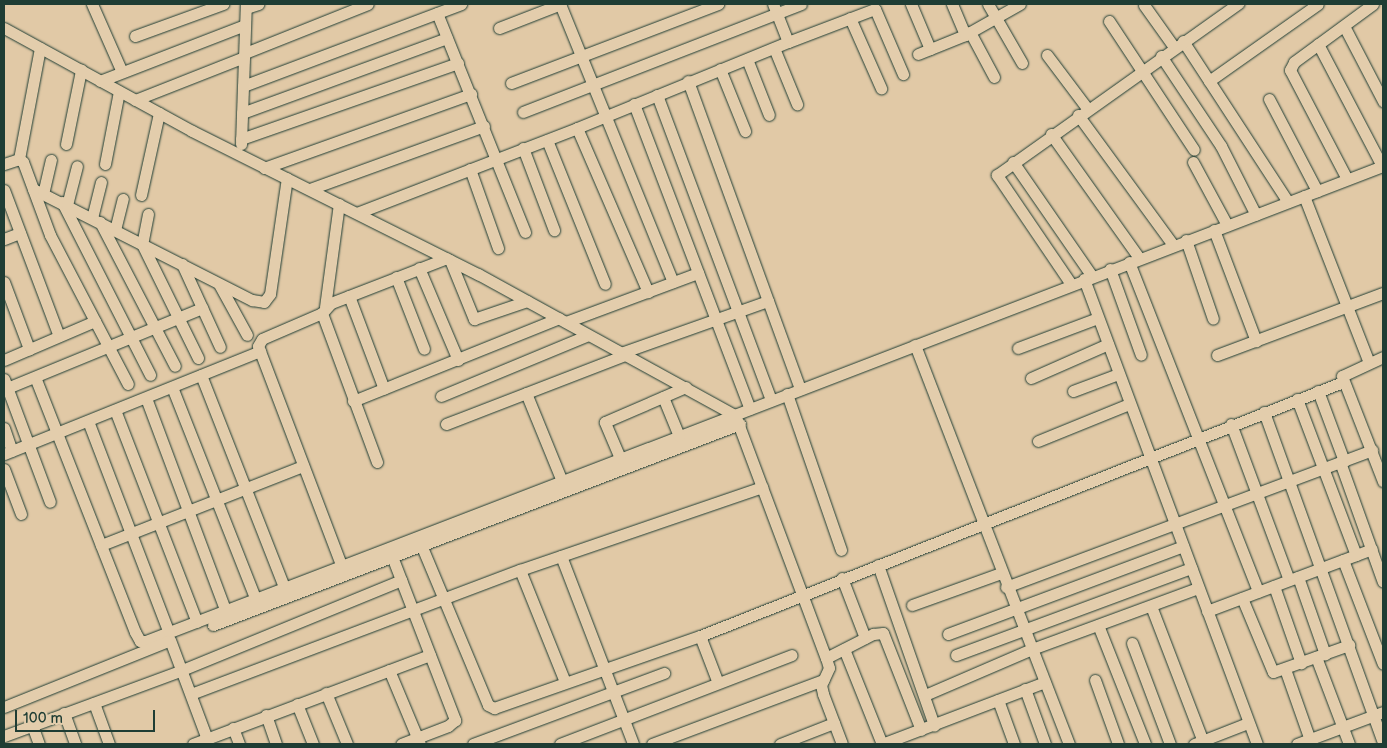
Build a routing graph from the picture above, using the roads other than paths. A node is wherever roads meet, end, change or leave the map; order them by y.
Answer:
1 (92, 4) edge
2 (223, 4) edge
3 (258, 4) edge
4 (368, 4) edge
5 (461, 4) edge
6 (560, 4) edge
7 (683, 4) edge
8 (718, 4) edge
9 (801, 4) edge
10 (911, 4) edge
11 (952, 4) edge
12 (988, 4) edge
13 (1020, 4) edge
14 (1238, 4) edge
15 (1318, 4) edge
16 (1373, 4) edge
17 (1144, 5) dead end
18 (246, 6) edge
19 (775, 8) edge
20 (437, 13) junction
21 (688, 15) junction
22 (850, 18) junction
23 (996, 18) junction
24 (1109, 21) dead end
25 (245, 26) junction
26 (1344, 26) junction
27 (4, 28) edge
28 (500, 28) dead end
29 (968, 34) junction
30 (135, 36) dead end
31 (448, 38) junction
32 (788, 42) junction
33 (1178, 44) junction
34 (1318, 44) junction
35 (40, 48) junction
36 (774, 48) junction
37 (930, 49) junction
38 (918, 54) dead end
39 (244, 55) junction
40 (1047, 55) dead end
41 (581, 56) junction
42 (1161, 56) junction
43 (747, 58) junction
44 (458, 63) junction
45 (1022, 63) dead end
46 (720, 69) junction
47 (80, 70) junction
48 (1141, 70) junction
49 (122, 72) junction
50 (904, 74) dead end
51 (994, 78) dead end
52 (100, 81) junction
53 (688, 81) junction
54 (1209, 81) junction
55 (511, 83) dead end
56 (592, 85) junction
57 (243, 86) junction
58 (880, 88) dead end
59 (119, 91) junction
60 (471, 94) junction
61 (657, 95) junction
62 (1269, 99) dead end
63 (135, 100) junction
64 (1383, 101) edge
65 (634, 104) junction
66 (796, 104) dead end
67 (523, 112) dead end
68 (1082, 112) junction
69 (159, 113) junction
70 (242, 113) junction
71 (769, 115) dead end
72 (604, 116) junction
73 (484, 126) junction
74 (577, 128) junction
75 (745, 131) dead end
76 (1051, 134) junction
77 (241, 139) junction
78 (547, 140) junction
79 (66, 144) dead end
80 (523, 148) junction
81 (1194, 150) dead end
82 (241, 156) junction
83 (497, 158) junction
84 (19, 159) junction
85 (51, 160) dead end
86 (1013, 162) junction
87 (1193, 162) dead end
88 (4, 164) edge
89 (105, 164) dead end
90 (77, 166) dead end
91 (1383, 166) edge
92 (264, 168) junction
93 (470, 169) junction
94 (287, 178) junction
95 (1347, 180) junction
96 (101, 182) dead end
97 (310, 189) junction
98 (4, 190) edge
99 (1317, 191) junction
100 (38, 192) junction
101 (141, 195) dead end
102 (1304, 196) junction
103 (123, 199) dead end
104 (1288, 202) junction
105 (64, 204) junction
106 (339, 204) junction
107 (357, 212) junction
108 (148, 214) dead end
109 (1256, 215) junction
110 (96, 220) junction
111 (1227, 225) junction
112 (115, 230) junction
113 (554, 230) dead end
114 (1214, 230) junction
115 (525, 232) dead end
116 (20, 233) junction
117 (4, 239) edge
118 (1186, 240) junction
119 (142, 244) junction
120 (1173, 246) junction
121 (498, 248) dead end
122 (449, 259) junction
123 (1134, 260) junction
124 (182, 264) junction
125 (420, 268) junction
126 (1110, 269) junction
127 (698, 273) junction
128 (396, 277) junction
129 (1088, 278) junction
130 (4, 282) edge
131 (673, 282) junction
132 (220, 284) junction
133 (605, 284) dead end
134 (1070, 284) junction
135 (648, 292) junction
136 (1383, 293) edge
137 (350, 296) junction
138 (527, 301) junction
139 (768, 301) junction
140 (1347, 306) junction
141 (202, 308) junction
142 (323, 310) junction
143 (738, 311) junction
144 (180, 317) junction
145 (1098, 318) junction
146 (715, 319) junction
147 (1213, 319) dead end
148 (562, 320) junction
149 (95, 321) junction
150 (157, 327) junction
151 (247, 335) dead end
152 (588, 335) junction
153 (59, 336) junction
154 (131, 338) junction
155 (1256, 341) junction
156 (915, 344) junction
157 (1108, 344) junction
158 (220, 346) dead end
159 (109, 347) junction
160 (1018, 348) dead end
161 (424, 349) dead end
162 (29, 350) junction
163 (260, 351) junction
164 (623, 354) junction
165 (1141, 355) dead end
166 (1217, 355) dead end
167 (1383, 357) edge
168 (198, 358) dead end
169 (4, 360) edge
170 (458, 360) junction
171 (1369, 363) junction
172 (174, 366) dead end
173 (1118, 374) junction
174 (150, 375) dead end
175 (201, 375) junction
176 (35, 376) junction
177 (1030, 378) dead end
178 (1343, 382) junction
179 (6, 384) edge
180 (128, 384) dead end
181 (172, 387) junction
182 (686, 387) junction
183 (384, 389) junction
184 (800, 389) junction
185 (1073, 391) dead end
186 (1318, 391) junction
187 (526, 393) junction
188 (787, 394) junction
189 (441, 396) dead end
190 (663, 397) junction
191 (146, 398) junction
192 (1297, 399) junction
193 (771, 400) junction
194 (354, 401) junction
195 (1129, 404) junction
196 (750, 409) junction
197 (115, 410) junction
198 (1264, 412) junction
199 (737, 420) junction
200 (88, 421) junction
201 (446, 424) dead end
202 (1230, 424) junction
203 (4, 428) edge
204 (58, 434) junction
205 (679, 436) junction
206 (1197, 438) junction
207 (1038, 441) dead end
208 (28, 445) junction
209 (1372, 450) junction
210 (8, 453) edge
211 (1150, 457) junction
212 (620, 458) junction
213 (1342, 461) junction
214 (377, 462) dead end
215 (303, 466) junction
216 (1323, 468) junction
217 (4, 469) edge
218 (1383, 480) edge
219 (562, 481) junction
220 (1289, 481) junction
221 (762, 487) junction
222 (246, 489) junction
223 (1256, 493) junction
224 (216, 500) junction
225 (50, 502) dead end
226 (1224, 505) junction
227 (188, 511) junction
228 (21, 514) dead end
229 (159, 523) junction
230 (1175, 523) junction
231 (983, 526) junction
232 (130, 534) junction
233 (101, 545) junction
234 (1183, 546) junction
235 (422, 547) junction
236 (1372, 549) junction
237 (841, 550) dead end
238 (1356, 555) junction
239 (561, 556) junction
240 (393, 558) junction
241 (1343, 560) junction
242 (878, 565) junction
243 (342, 567) junction
244 (1191, 568) junction
245 (1321, 568) junction
246 (520, 570) junction
247 (1001, 573) junction
248 (842, 578) junction
249 (1294, 578) junction
250 (400, 580) junction
251 (1383, 582) edge
252 (1274, 586) junction
253 (1006, 587) junction
254 (1198, 588) junction
255 (285, 589) junction
256 (1258, 592) junction
257 (802, 593) junction
258 (1242, 598) junction
259 (444, 599) junction
260 (256, 600) junction
261 (912, 605) dead end
262 (1151, 606) junction
263 (1014, 608) junction
264 (411, 610) junction
265 (1207, 611) junction
266 (226, 612) junction
267 (197, 622) junction
268 (1098, 625) junction
269 (1022, 628) junction
270 (948, 634) dead end
271 (700, 636) junction
272 (170, 637) junction
273 (865, 638) junction
274 (1132, 643) dead end
275 (1349, 645) junction
276 (844, 649) junction
277 (1032, 649) junction
278 (430, 654) junction
279 (792, 655) dead end
280 (956, 655) dead end
281 (1320, 656) junction
282 (826, 658) junction
283 (1301, 662) junction
284 (1383, 664) edge
285 (606, 668) junction
286 (1285, 668) junction
287 (182, 670) junction
288 (389, 670) junction
289 (664, 673) dead end
290 (823, 680) junction
291 (1095, 680) dead end
292 (565, 682) junction
293 (1045, 682) junction
294 (718, 683) junction
295 (1025, 689) junction
296 (614, 691) junction
297 (326, 693) junction
298 (191, 694) junction
299 (924, 695) junction
300 (998, 700) junction
301 (94, 703) junction
302 (297, 704) junction
303 (4, 707) edge
304 (64, 713) junction
305 (1379, 714) edge
306 (266, 716) junction
307 (625, 720) junction
308 (834, 723) junction
309 (1248, 723) junction
310 (32, 725) junction
311 (934, 725) junction
312 (233, 728) junction
313 (1342, 728) junction
314 (921, 730) junction
315 (4, 736) edge
316 (908, 740) edge
317 (1310, 740) junction
318 (419, 741) edge
319 (202, 742) edge
320 (1200, 743) edge
321 (39, 744) edge
322 (75, 744) edge
323 (109, 744) edge
324 (239, 744) edge
325 (276, 744) edge
326 (313, 744) edge
327 (347, 744) edge
328 (401, 744) edge
329 (473, 744) edge
330 (560, 744) edge
331 (634, 744) edge
332 (652, 744) edge
333 (780, 744) edge
334 (842, 744) edge
335 (882, 744) edge
336 (1014, 744) edge
337 (1045, 744) edge
338 (1069, 744) edge
339 (1118, 744) edge
340 (1145, 744) edge
341 (1170, 744) edge
342 (1257, 744) edge
343 (1297, 744) edge
344 (1348, 744) edge
345 (1383, 744) edge

1 - 49 street
2 - 30 street
3 - 18 street
4 - 39 street
5 - 20 street
6 - 28 street
6 - 41 street
7 - 21 street
8 - 21 street
9 - 19 street
10 - 37 street
11 - 29 street
12 - 23 street
13 - 23 street
14 - 33 street
15 - 54 street
16 - 26 street
17 - 33 street
18 - 25 street
19 - 32 street
19 - 56 street
20 - 31 street
20 - 57 street
21 - 41 street
22 - 32 street
22 - 50 street
22 - 58 street
23 - 29 street
23 - 45 street
24 - 48 street
25 - 39 street
25 - 49 street
26 - 34 street
26 - 64 street
27 - 35 street
29 - 37 street
29 - 51 street
31 - 44 street
31 - 70 street
32 - 36 street
33 - 42 street
33 - 54 street
34 - 91 street
34 - 95 street
35 - 47 street
35 - 84 street
36 - 43 street
36 - 66 street
37 - 38 street
39 - 57 street
39 - 63 street
40 - 68 street
41 - 55 street
41 - 56 street
42 - 48 street
42 - 109 street
43 - 46 street
43 - 71 street
44 - 60 street
44 - 77 street
46 - 53 street
46 - 75 street
47 - 52 street
47 - 79 street
48 - 68 street
48 - 81 street
49 - 52 street
52 - 59 street
53 - 61 street
53 - 139 street
54 - 104 street
56 - 67 street
56 - 72 street
57 - 70 street
59 - 63 street
59 - 89 street
60 - 73 street
60 - 92 street
61 - 65 street
61 - 143 street
62 - 99 street
63 - 69 street
65 - 72 street
65 - 127 street
68 - 76 street
68 - 120 street
69 - 82 street
69 - 101 street
70 - 77 street
72 - 74 street
72 - 131 street
73 - 83 street
73 - 97 street
74 - 78 street
74 - 135 street
76 - 86 street
76 - 123 street
77 - 82 street
78 - 80 street
78 - 133 street
80 - 83 street
80 - 113 street
82 - 92 street
83 - 93 street
83 - 115 street
84 - 88 street
84 - 100 street
85 - 100 street
86 - 129 street
86 - 134 street
87 - 111 street
90 - 105 street
91 - 95 street
92 - 94 street
93 - 107 street
93 - 121 street
94 - 97 street
94 - 132 street
95 - 99 street
96 - 110 street
97 - 106 street
98 - 116 street
99 - 102 street
100 - 105 street
100 - 149 street
102 - 104 street
102 - 140 street
103 - 112 street
104 - 109 street
105 - 110 street
105 - 154 street
106 - 107 street
106 - 142 street
107 - 122 street
108 - 119 street
109 - 111 street
110 - 112 street
110 - 150 street
111 - 114 street
112 - 119 street
114 - 118 street
114 - 155 street
116 - 117 street
116 - 153 street
118 - 120 street
118 - 147 street
119 - 124 street
119 - 144 street
120 - 123 street
122 - 125 street
122 - 138 street
122 - 138 street
123 - 126 street
123 - 206 street
124 - 132 street
124 - 141 street
125 - 128 street
125 - 170 street
126 - 129 street
126 - 165 street
127 - 131 street
127 - 146 street
128 - 137 street
128 - 161 street
129 - 134 street
129 - 145 street
130 - 162 street
131 - 135 street
132 - 151 street
134 - 156 street
135 - 148 street
136 - 140 street
137 - 142 street
137 - 183 street
138 - 148 street
139 - 143 street
139 - 184 street
140 - 155 street
140 - 171 street
141 - 144 street
141 - 158 street
142 - 163 street
142 - 194 street
143 - 146 street
143 - 193 street
144 - 150 street
144 - 168 street
145 - 157 street
145 - 160 street
146 - 164 street
146 - 196 street
148 - 152 street
148 - 170 street
149 - 153 street
149 - 159 street
150 - 154 street
150 - 172 street
152 - 164 street
152 - 189 street
153 - 162 street
154 - 159 street
154 - 174 street
155 - 166 street
156 - 184 street
156 - 231 street
157 - 173 street
157 - 177 street
159 - 176 street
159 - 180 street
162 - 169 street
163 - 175 street
163 - 215 street
164 - 182 street
164 - 187 street
167 - 171 street
170 - 183 street
171 - 178 street
173 - 185 street
173 - 195 street
175 - 181 street
175 - 222 street
176 - 179 street
176 - 204 street
178 - 186 street
178 - 209 street
179 - 208 street
181 - 191 street
181 - 224 street
182 - 190 street
182 - 199 street
183 - 194 street
184 - 188 street
186 - 192 street
186 - 213 street
187 - 201 street
187 - 219 street
188 - 193 street
188 - 237 street
190 - 205 street
190 - 212 street
191 - 197 street
191 - 227 street
192 - 198 street
192 - 216 street
193 - 196 street
194 - 214 street
195 - 207 street
195 - 211 street
196 - 199 street
197 - 200 street
197 - 229 street
198 - 202 street
198 - 220 street
199 - 205 street
199 - 221 street
199 - 235 street
200 - 204 street
200 - 232 street
202 - 206 street
202 - 223 street
203 - 210 street
204 - 208 street
204 - 233 street
205 - 212 street
206 - 211 street
206 - 226 street
208 - 210 street
208 - 225 street
209 - 213 street
209 - 218 street
211 - 230 street
211 - 231 street
212 - 219 street
213 - 216 street
213 - 236 street
215 - 222 street
215 - 243 street
216 - 220 street
216 - 238 street
217 - 228 street
219 - 243 street
220 - 223 street
220 - 245 street
221 - 239 street
221 - 257 street
222 - 224 street
222 - 255 street
223 - 226 street
223 - 249 street
224 - 227 street
224 - 260 street
226 - 230 street
226 - 256 street
227 - 229 street
227 - 266 street
229 - 232 street
229 - 267 street
230 - 234 street
230 - 253 street
231 - 242 street
231 - 247 street
232 - 233 street
232 - 272 street
233 - 272 street
234 - 244 street
234 - 263 street
235 - 240 street
235 - 259 street
236 - 238 street
236 - 251 street
238 - 241 street
239 - 246 street
239 - 285 street
240 - 250 street
240 - 272 street
241 - 245 street
241 - 284 street
242 - 248 street
242 - 299 street
243 - 255 street
244 - 254 street
244 - 269 street
245 - 249 street
245 - 275 street
246 - 259 street
246 - 292 street
247 - 253 street
247 - 261 street
248 - 257 street
248 - 273 street
249 - 252 street
249 - 281 street
250 - 264 street
250 - 287 street
252 - 256 street
252 - 283 street
253 - 263 street
254 - 262 street
254 - 265 street
255 - 260 street
256 - 258 street
257 - 271 street
257 - 282 street
258 - 265 street
258 - 286 street
259 - 264 street
259 - 292 street
260 - 266 street
262 - 268 street
262 - 320 street
263 - 269 street
263 - 270 street
264 - 278 street
264 - 298 street
265 - 309 street
266 - 267 street
267 - 272 street
268 - 277 street
268 - 340 street
269 - 277 street
269 - 280 street
271 - 285 street
271 - 294 street
272 - 287 street
272 - 303 street
273 - 276 street
273 - 314 street
274 - 341 street
275 - 281 street
275 - 305 street
276 - 282 street
276 - 335 street
277 - 293 street
277 - 299 street
278 - 288 street
278 - 318 street
279 - 294 street
281 - 283 street
281 - 313 street
282 - 290 street
283 - 286 street
285 - 292 street
285 - 296 street
286 - 317 street
287 - 298 street
287 - 301 street
288 - 297 street
288 - 318 street
289 - 296 street
290 - 308 street
290 - 332 street
291 - 339 street
293 - 295 street
293 - 338 street
294 - 307 street
295 - 300 street
295 - 337 street
296 - 307 street
296 - 329 street
297 - 302 street
297 - 327 street
298 - 319 street
299 - 311 street
300 - 311 street
300 - 336 street
301 - 304 street
301 - 323 street
302 - 306 street
302 - 326 street
304 - 310 street
304 - 322 street
305 - 313 street
305 - 345 street
306 - 312 street
306 - 325 street
307 - 330 street
307 - 331 street
308 - 333 street
308 - 334 street
309 - 320 street
309 - 342 street
310 - 315 street
310 - 321 street
311 - 314 street
312 - 319 street
312 - 324 street
313 - 317 street
313 - 344 street
314 - 316 street
316 - 335 street
317 - 343 street
318 - 328 street

